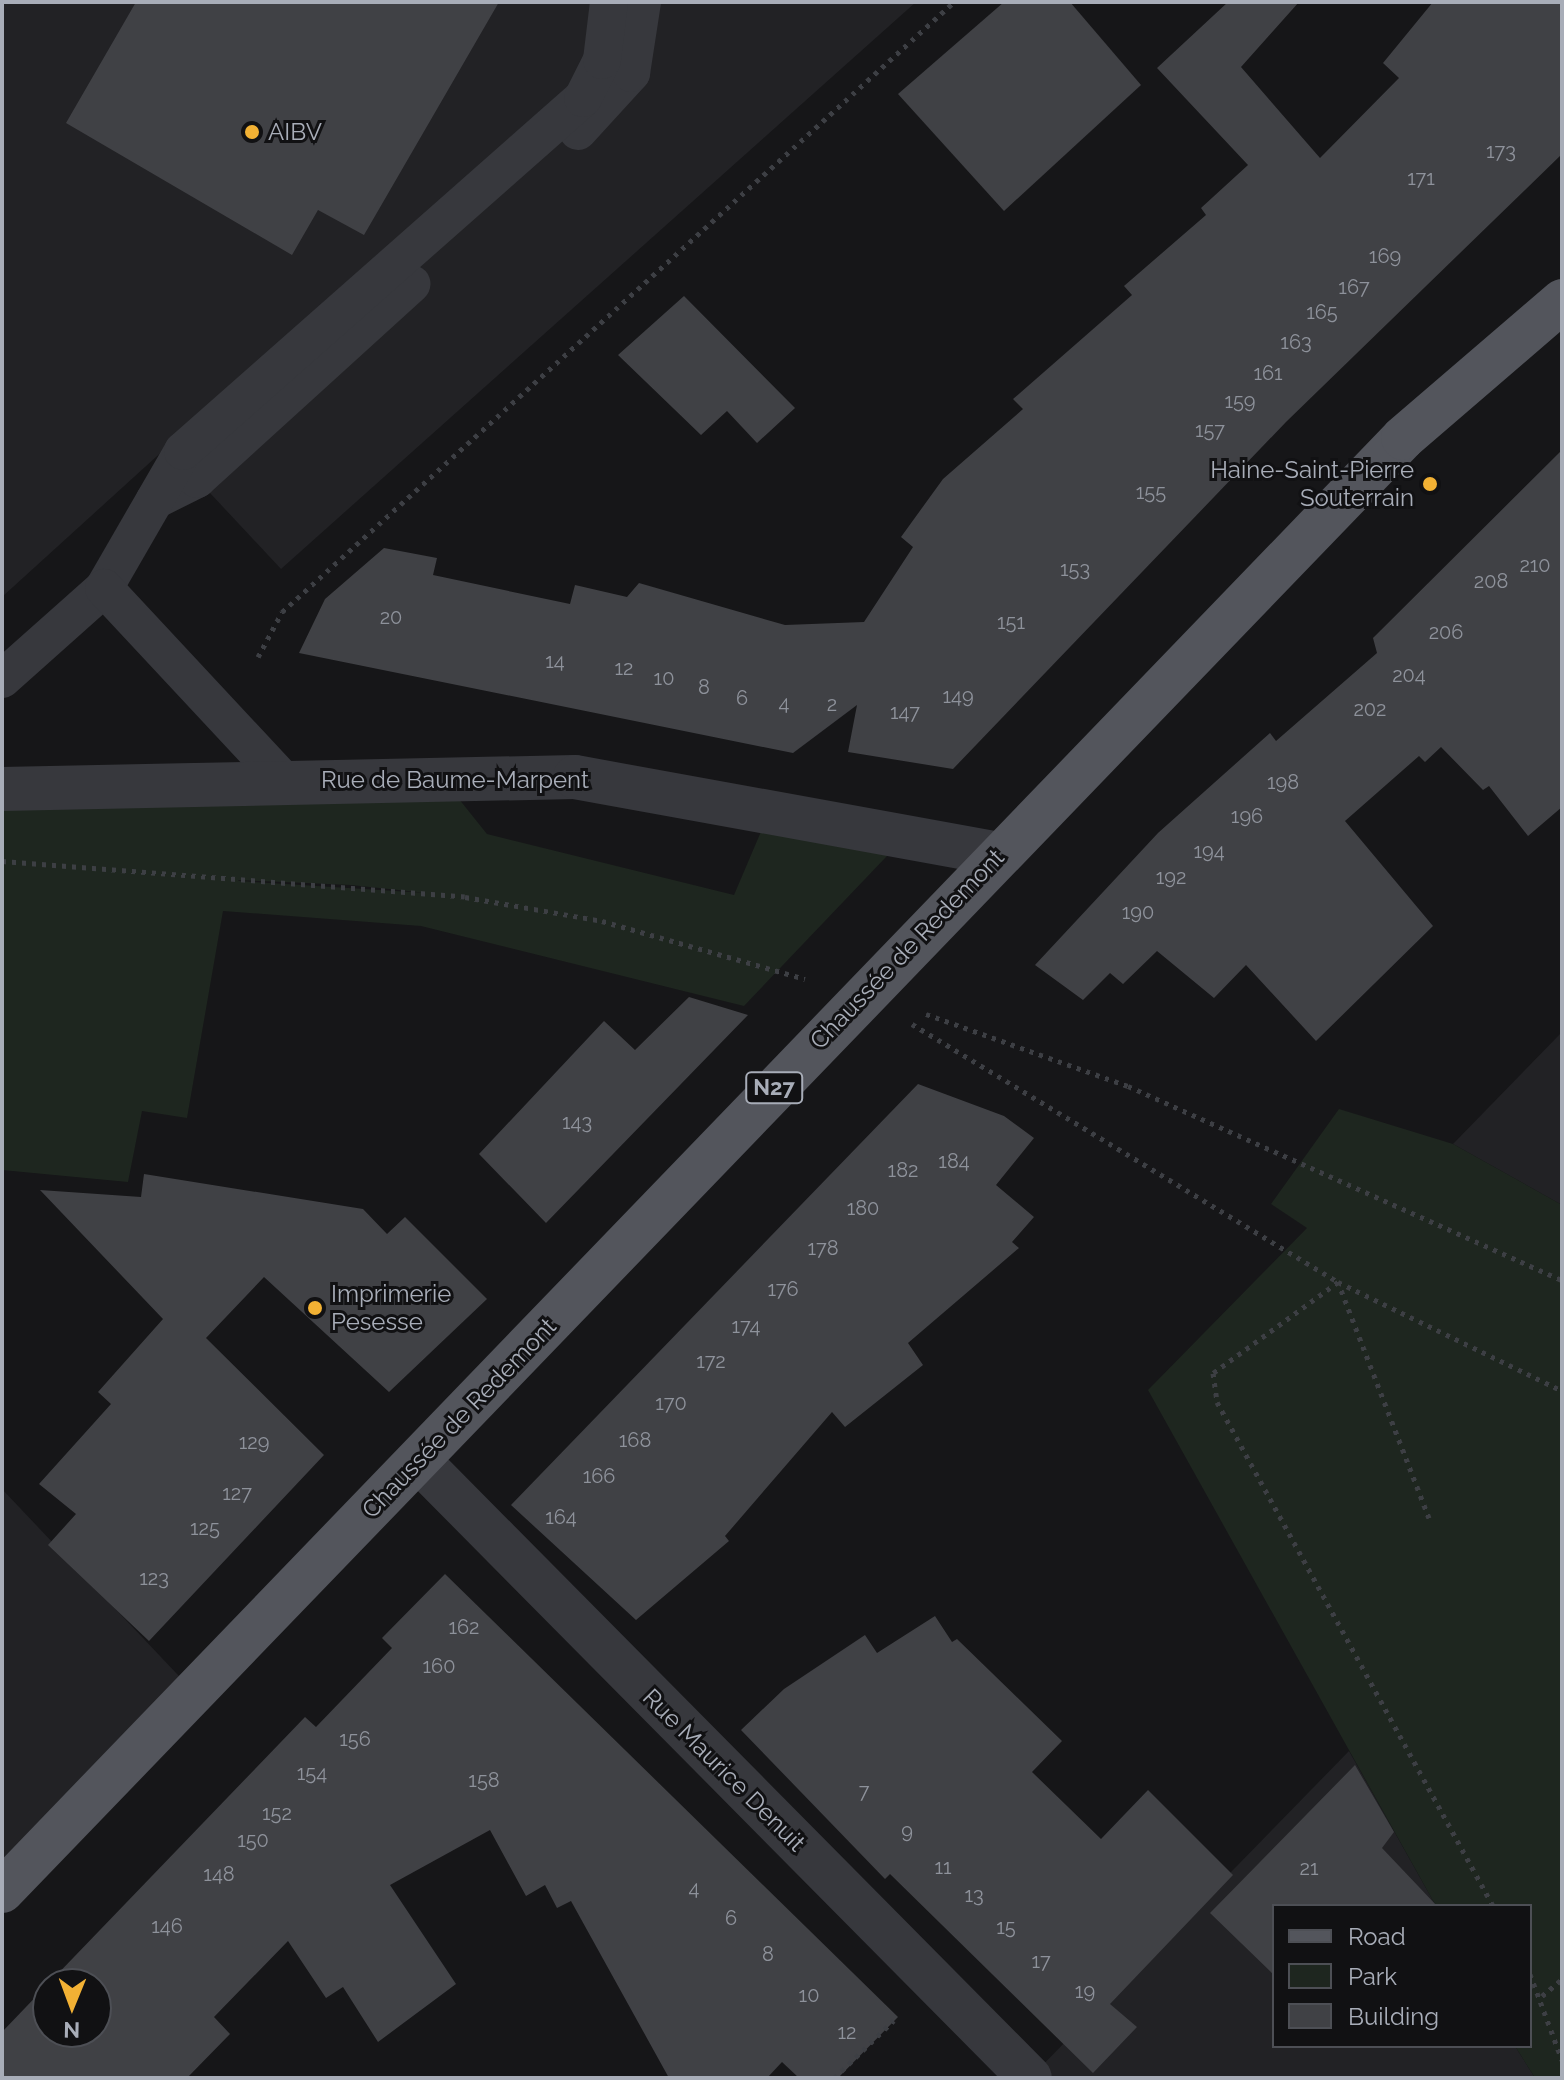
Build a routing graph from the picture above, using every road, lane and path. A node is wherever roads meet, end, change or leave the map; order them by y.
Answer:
1 (609, 2) edge
2 (642, 2) edge
3 (954, 2) edge
4 (1562, 301) edge
5 (155, 500) junction
6 (104, 588) junction
7 (258, 657) dead end
8 (2, 679) edge
9 (282, 779) junction
10 (2, 789) edge
11 (997, 854) junction
12 (2, 861) edge
13 (864, 995) junction
14 (1562, 1280) edge
15 (1338, 1282) junction
16 (1562, 1391) edge
17 (419, 1461) junction
18 (1429, 1518) dead end
19 (2, 1891) edge
20 (1492, 1904) edge
21 (1532, 1978) edge
22 (1562, 1979) edge
23 (934, 1981) junction
24 (1542, 1996) junction
25 (1562, 2060) edge
26 (834, 2078) edge
27 (1030, 2078) edge

1 - 5 lane
2 - 5 lane
3 - 7 path
4 - 11 main road, Chaussée de Redemont / N27
5 - 6 lane
6 - 8 lane
6 - 9 lane
9 - 10 street, Rue de Baume-Marpent
9 - 11 street, Rue de Baume-Marpent
11 - 13 main road, Chaussée de Redemont / N27
12 - 13 path
13 - 14 path
13 - 15 path
13 - 17 main road, Chaussée de Redemont / N27
15 - 16 path
15 - 18 path
15 - 20 path
17 - 19 main road, Chaussée de Redemont / N27
17 - 23 street, Rue Maurice Denuit
21 - 24 path
22 - 24 path
23 - 26 path
23 - 27 street, Rue Maurice Denuit
24 - 25 path

